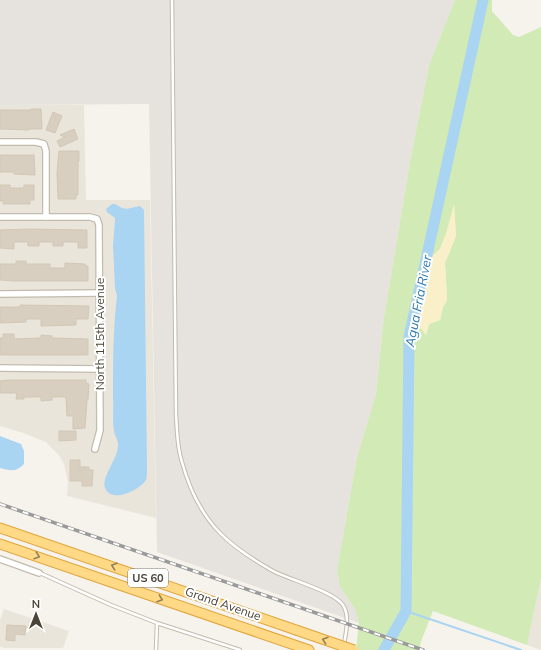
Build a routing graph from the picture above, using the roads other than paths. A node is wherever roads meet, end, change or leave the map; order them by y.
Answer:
1 (172, 0) edge
2 (0, 142) edge
3 (0, 217) edge
4 (46, 217) junction
5 (100, 293) junction
6 (0, 294) edge
7 (0, 368) edge
8 (100, 369) junction
9 (95, 449) dead end
10 (0, 528) edge
11 (0, 544) edge
12 (0, 559) edge
13 (39, 573) joint
14 (157, 623) junction
15 (156, 650) edge
16 (240, 650) edge
17 (309, 650) edge
18 (343, 650) edge
19 (354, 650) edge

1 - 18 lane
2 - 4 street
3 - 4 street
4 - 5 street, North 115th Avenue
5 - 6 street
5 - 8 street, North 115th Avenue
7 - 8 street
8 - 9 street, North 115th Avenue
19 -> 10 highway, Grand Avenue / US 60, bridge
11 -> 17 highway, Grand Avenue / US 60
12 - 13 street
13 - 14 lane
14 - 15 lane
14 - 16 lane

